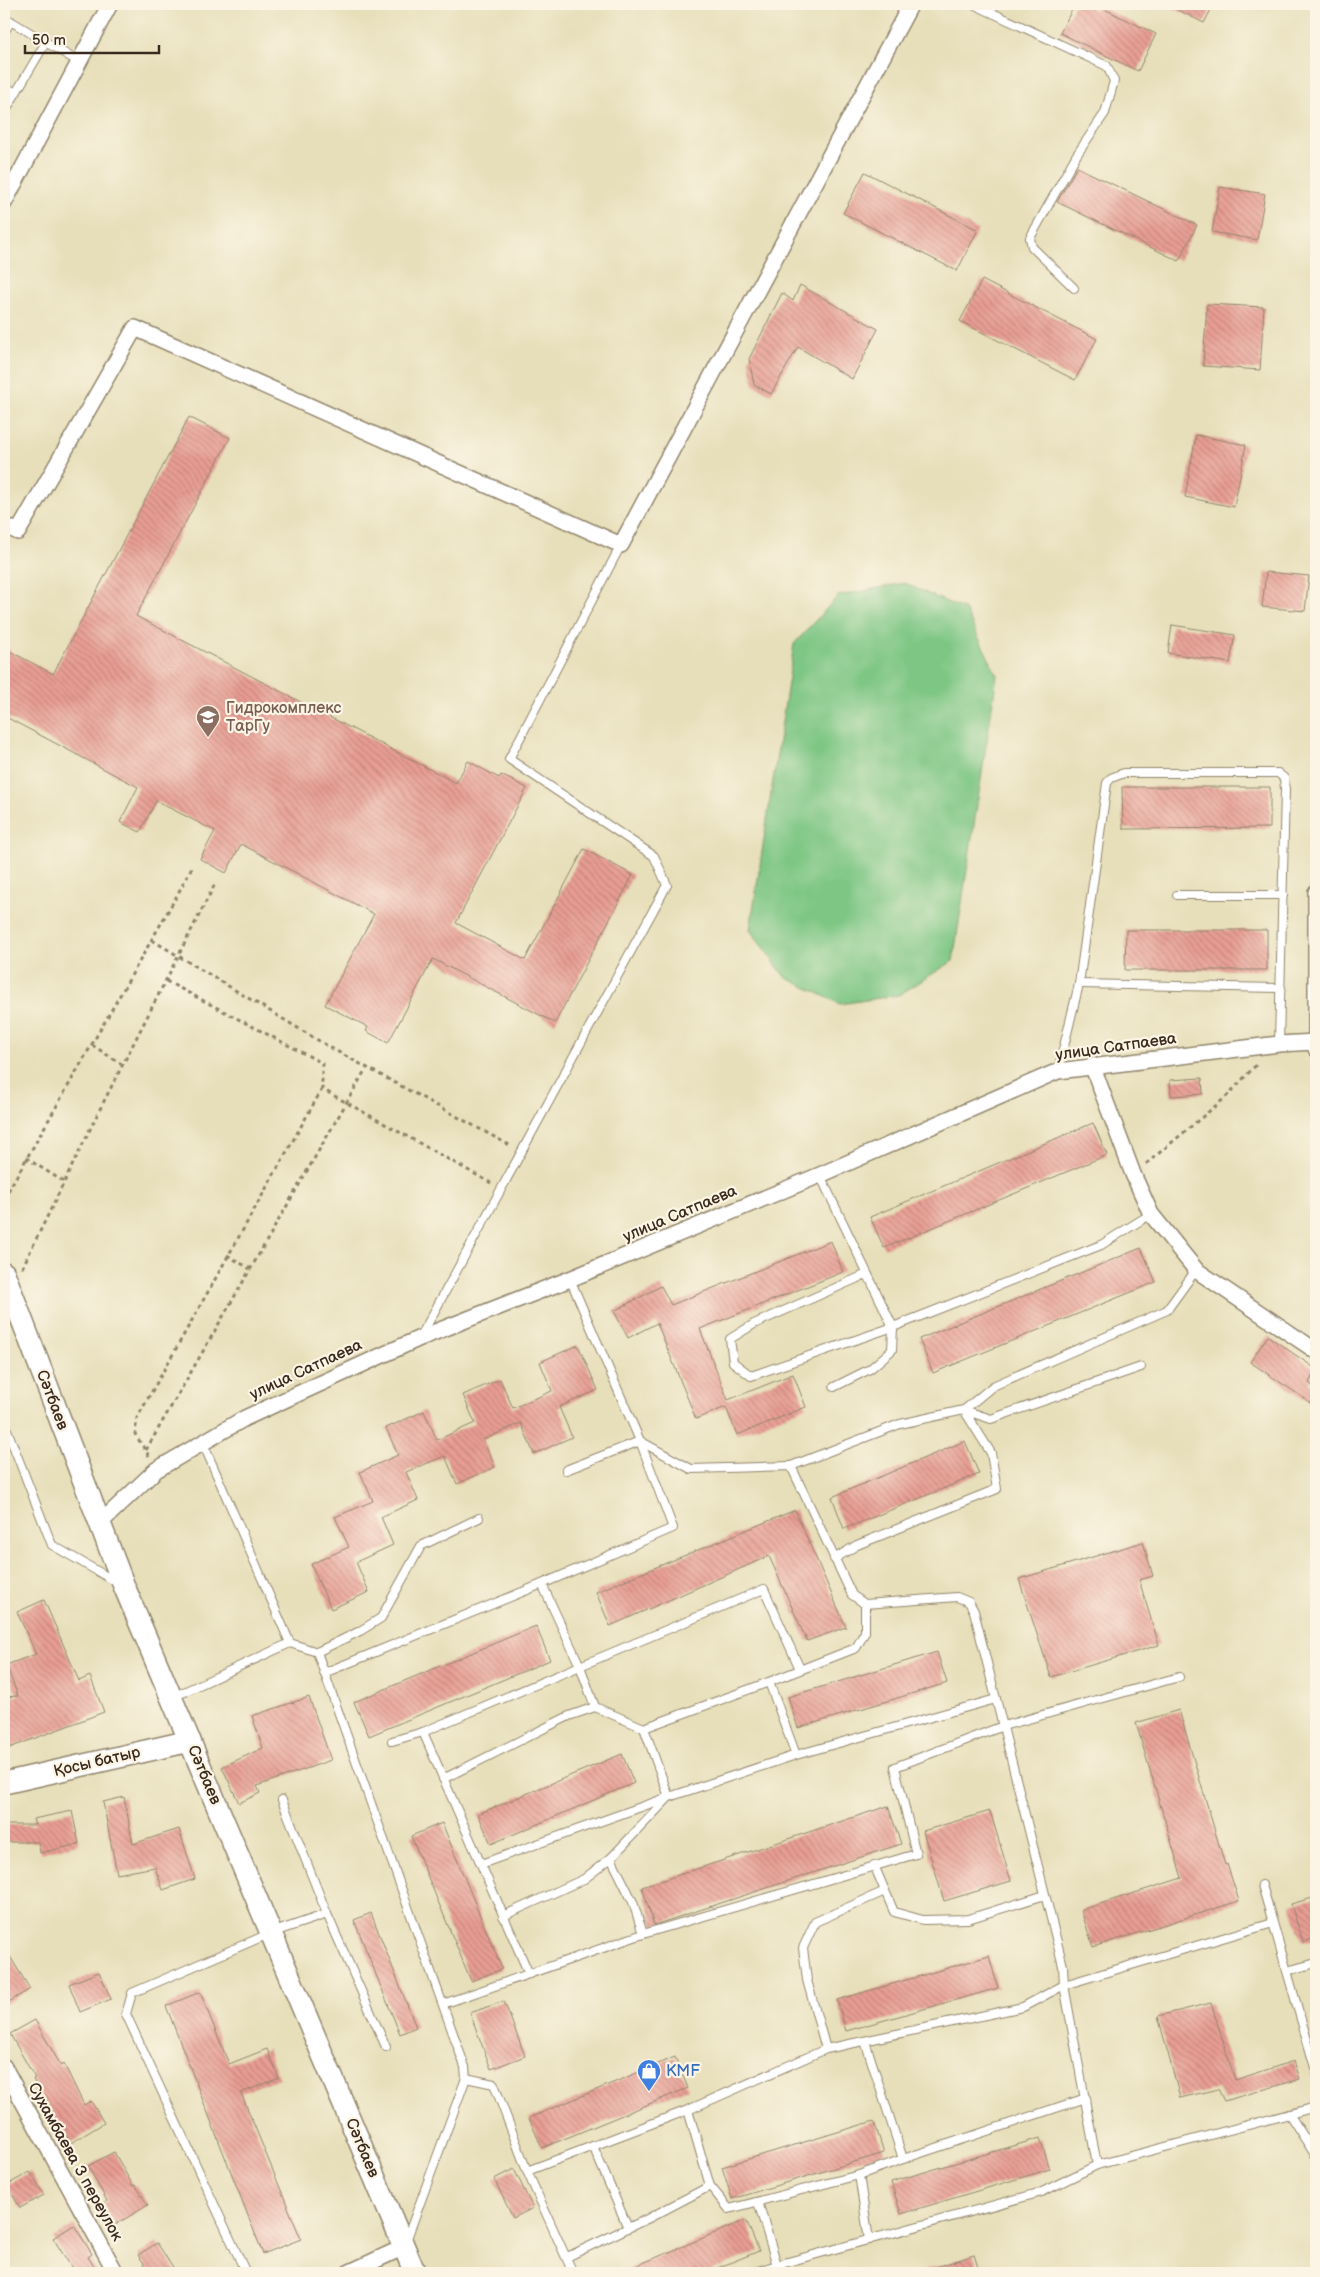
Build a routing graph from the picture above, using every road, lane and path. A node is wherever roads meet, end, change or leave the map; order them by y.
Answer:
1 (110, 4) edge
2 (911, 4) edge
3 (973, 4) edge
4 (7, 19) edge
5 (4, 32) edge
6 (46, 42) junction
7 (79, 62) junction
8 (4, 86) edge
9 (16, 93) junction
10 (4, 113) edge
11 (4, 203) edge
12 (1074, 288) dead end
13 (4, 525) edge
14 (621, 545) junction
15 (192, 866) dead end
16 (215, 884) dead end
17 (1316, 892) edge
18 (1177, 895) dead end
19 (1283, 895) junction
20 (152, 940) junction
21 (179, 956) junction
22 (166, 981) junction
23 (1079, 984) junction
24 (1281, 988) junction
25 (1279, 1044) junction
26 (92, 1045) junction
27 (1316, 1046) edge
28 (123, 1065) junction
29 (1092, 1065) junction
30 (367, 1067) junction
31 (1058, 1071) junction
32 (322, 1089) junction
33 (346, 1104) junction
34 (508, 1154) dead end
35 (26, 1158) junction
36 (1133, 1174) junction
37 (820, 1175) junction
38 (495, 1176) dead end
39 (64, 1182) junction
40 (4, 1198) edge
41 (1151, 1214) junction
42 (227, 1255) junction
43 (252, 1270) junction
44 (1196, 1270) junction
45 (867, 1274) junction
46 (570, 1279) junction
47 (6, 1281) edge
48 (893, 1327) junction
49 (420, 1338) junction
50 (1316, 1351) edge
51 (1141, 1367) dead end
52 (834, 1387) dead end
53 (964, 1410) junction
54 (4, 1422) edge
55 (202, 1441) junction
56 (640, 1441) junction
57 (146, 1450) junction
58 (791, 1466) junction
59 (156, 1470) junction
60 (566, 1470) dead end
61 (478, 1518) dead end
62 (99, 1524) junction
63 (834, 1559) junction
64 (542, 1584) junction
65 (124, 1586) junction
66 (865, 1604) junction
67 (290, 1643) junction
68 (316, 1652) junction
69 (580, 1666) junction
70 (800, 1669) junction
71 (324, 1673) junction
72 (1179, 1677) dead end
73 (770, 1682) junction
74 (171, 1698) junction
75 (996, 1699) junction
76 (595, 1707) junction
77 (1003, 1726) junction
78 (644, 1728) junction
79 (423, 1732) junction
80 (190, 1741) junction
81 (392, 1741) dead end
82 (796, 1755) junction
83 (444, 1779) junction
84 (4, 1783) edge
85 (669, 1797) junction
86 (282, 1800) dead end
87 (611, 1858) junction
88 (480, 1864) junction
89 (874, 1864) junction
90 (1262, 1885) dead end
91 (885, 1891) junction
92 (1045, 1895) junction
93 (327, 1914) junction
94 (503, 1916) junction
95 (1273, 1923) junction
96 (271, 1933) junction
97 (643, 1934) junction
98 (1316, 1963) edge
99 (1287, 1971) junction
100 (529, 1974) junction
101 (1064, 1985) junction
102 (443, 2004) junction
103 (865, 2041) junction
104 (386, 2047) dead end
105 (826, 2049) junction
106 (4, 2067) edge
107 (1316, 2070) edge
108 (466, 2078) junction
109 (1086, 2098) junction
110 (1316, 2107) edge
111 (688, 2110) junction
112 (1289, 2114) junction
113 (593, 2146) junction
114 (1316, 2156) edge
115 (903, 2159) junction
116 (1097, 2165) junction
117 (527, 2171) junction
118 (858, 2174) junction
119 (710, 2186) junction
120 (758, 2202) junction
121 (628, 2228) junction
122 (869, 2240) junction
123 (404, 2247) junction
124 (567, 2257) junction
125 (776, 2265) junction
126 (116, 2273) edge
127 (246, 2273) edge
128 (348, 2273) edge
129 (415, 2273) edge
130 (573, 2273) edge
131 (752, 2273) edge

1 - 7 street
2 - 14 street
3 - 12 lane
4 - 5 lane
4 - 6 lane
6 - 7 lane
6 - 9 lane
7 - 11 street
8 - 9 lane
9 - 10 lane
13 - 14 street
14 - 49 lane
15 - 20 path
16 - 21 path
17 - 27 street
18 - 19 lane
19 - 23 lane
19 - 24 lane
20 - 21 path
20 - 26 path
21 - 22 path
21 - 30 path
22 - 28 path
22 - 32 path
23 - 24 lane
23 - 31 lane
24 - 25 lane
25 - 27 street, улица Сатпаева
25 - 29 street, улица Сатпаева
25 - 36 path
26 - 28 path
26 - 35 path
28 - 39 path
29 - 31 street, улица Сатпаева
29 - 36 street
30 - 33 path
30 - 34 path
31 - 37 street, улица Сатпаева
32 - 33 path
32 - 42 path
33 - 38 path
33 - 43 path
35 - 39 path
35 - 40 path
36 - 41 street
37 - 45 lane
37 - 46 street, улица Сатпаева
39 - 47 path
41 - 44 street
41 - 48 lane
42 - 43 path
42 - 57 path
43 - 57 path
44 - 50 street
44 - 53 lane
45 - 48 lane
45 - 48 lane
46 - 49 street, улица Сатпаева
46 - 56 lane
47 - 62 street, Сәтбаев
48 - 52 lane
49 - 55 street, улица Сатпаева
51 - 53 lane
53 - 58 lane
53 - 63 lane
54 - 65 lane
55 - 59 street, улица Сатпаева
55 - 67 lane
56 - 58 lane
56 - 60 lane
56 - 64 lane
57 - 59 path
58 - 63 lane
59 - 62 street, улица Сатпаева
61 - 68 lane
62 - 65 street, Сәтбаев
63 - 66 lane
64 - 69 lane
64 - 71 lane
65 - 74 street, Сәтбаев
66 - 70 lane
66 - 75 lane
67 - 68 lane
67 - 74 lane
68 - 71 lane
69 - 70 lane
69 - 76 lane
69 - 79 lane
70 - 73 lane
71 - 102 lane
72 - 77 lane
73 - 78 lane
73 - 82 lane
74 - 80 street, Сәтбаев
75 - 77 lane
75 - 82 lane
76 - 78 lane
76 - 83 lane
77 - 89 lane
77 - 92 lane
78 - 85 lane
79 - 81 lane
79 - 83 lane
80 - 84 street, Қосы батыр
80 - 96 street, Сәтбаев
82 - 85 lane
83 - 88 lane
85 - 87 lane
85 - 88 lane
86 - 93 lane
87 - 94 lane
87 - 97 lane
88 - 94 lane
89 - 91 lane
89 - 97 lane
90 - 95 lane
91 - 92 lane
91 - 105 lane
92 - 101 lane
93 - 96 lane
93 - 104 lane
94 - 100 lane
95 - 99 lane
95 - 101 lane
96 - 123 street, Сәтбаев
96 - 127 lane
97 - 100 lane
98 - 99 lane
99 - 107 lane
100 - 102 lane
101 - 103 lane
101 - 109 lane
102 - 108 lane
103 - 105 lane
103 - 115 lane
105 - 111 lane
106 - 126 street, Сухамбаева 3 переулок
108 - 117 lane
108 - 123 lane
109 - 115 lane
109 - 116 lane
110 - 112 lane
111 - 113 lane
111 - 119 lane
112 - 114 lane
112 - 116 lane
113 - 117 lane
113 - 121 lane
115 - 118 lane
116 - 122 lane
117 - 124 lane
118 - 120 lane
118 - 122 lane
119 - 120 lane
119 - 121 lane
120 - 125 lane
121 - 124 lane
122 - 125 lane
123 - 128 street
123 - 129 street, Сәтбаев
124 - 130 lane
125 - 131 lane

